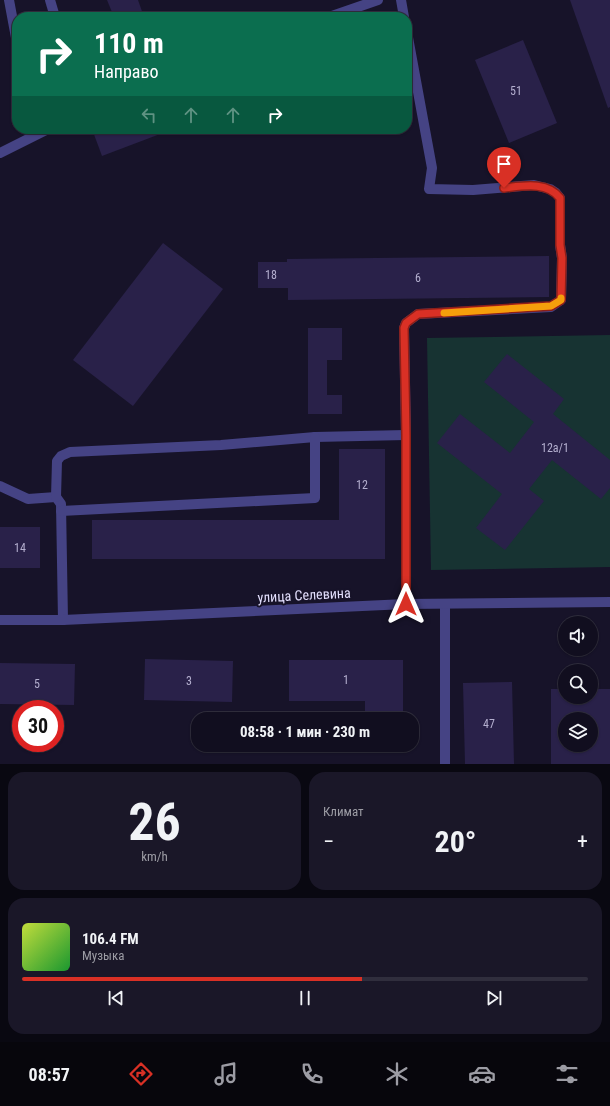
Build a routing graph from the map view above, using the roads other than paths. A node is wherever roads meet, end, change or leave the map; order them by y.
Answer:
1 (9, 0) edge
2 (50, 0) edge
3 (378, 0) edge
4 (401, 0) edge
5 (54, 12) edge
6 (343, 12) edge
7 (403, 12) edge
8 (12, 16) edge
9 (412, 59) edge
10 (26, 134) edge
11 (38, 134) edge
12 (27, 140) junction
13 (0, 153) edge
14 (406, 435) junction
15 (315, 436) junction
16 (0, 486) edge
17 (56, 497) junction
18 (61, 511) junction
19 (610, 602) edge
20 (406, 604) junction
21 (444, 604) junction
22 (0, 620) edge
23 (63, 620) junction
24 (445, 764) edge

1 - 8 street
2 - 5 street
3 - 6 street
4 - 7 street
9 - 14 street
10 - 12 street
11 - 12 street
12 - 13 street
14 - 15 street
14 - 20 street
15 - 17 street
15 - 18 street
16 - 17 street
17 - 18 street
18 - 23 street
19 - 21 street, улица Селевина
20 - 21 street, улица Селевина
20 - 23 street, улица Селевина
21 - 24 street
22 - 23 street, улица Селевина

